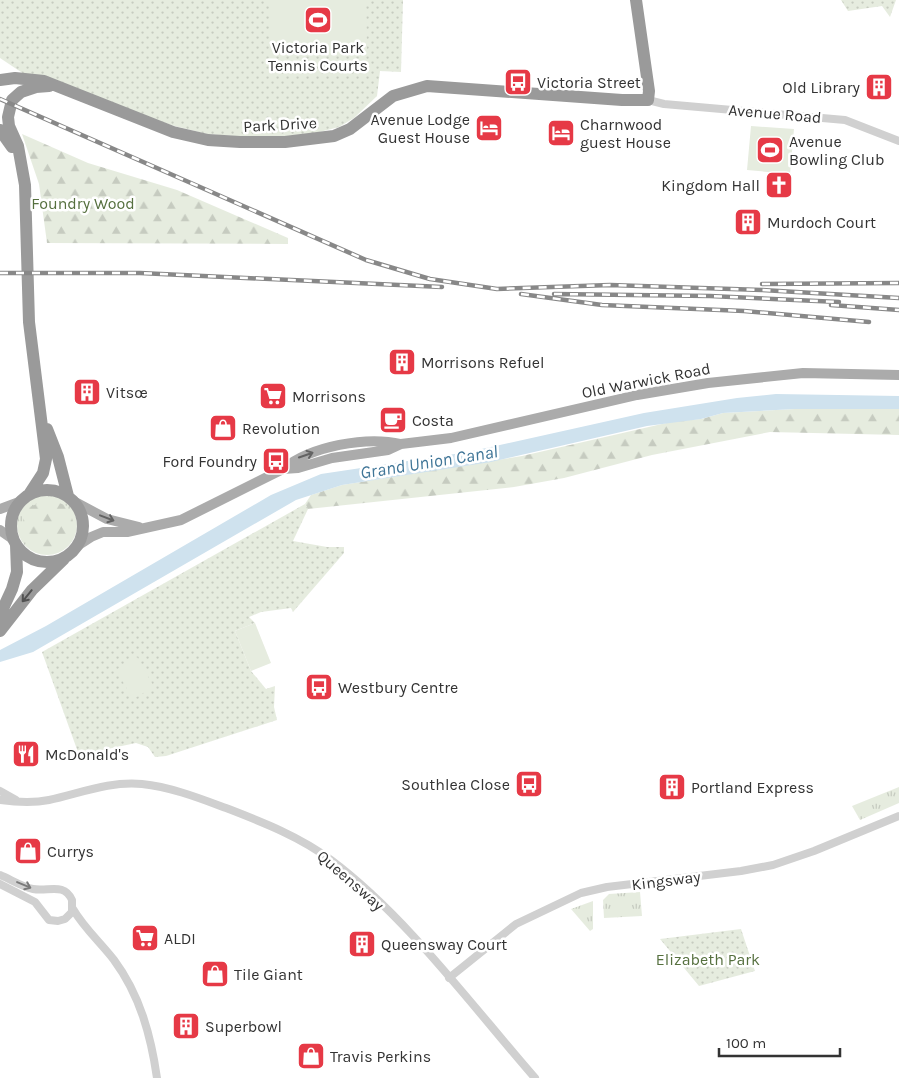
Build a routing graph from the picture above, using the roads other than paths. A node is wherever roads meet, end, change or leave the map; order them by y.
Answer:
1 (636, 0) edge
2 (0, 80) edge
3 (58, 86) junction
4 (648, 100) junction
5 (3, 125) edge
6 (899, 141) edge
7 (899, 375) edge
8 (42, 421) junction
9 (30, 493) junction
10 (72, 499) junction
11 (19, 502) junction
12 (0, 509) edge
13 (142, 528) junction
14 (0, 530) edge
15 (15, 543) junction
16 (77, 546) junction
17 (68, 556) junction
18 (0, 615) edge
19 (0, 631) edge
20 (0, 791) edge
21 (0, 800) edge
22 (16, 800) junction
23 (899, 816) edge
24 (0, 875) edge
25 (0, 884) edge
26 (49, 890) junction
27 (40, 907) junction
28 (73, 909) junction
29 (65, 919) junction
30 (83, 925) junction
31 (449, 978) junction
32 (157, 1078) edge
33 (535, 1078) edge

1 - 4 highway
2 - 3 highway, Park Drive
3 - 4 highway, Park Drive
3 - 5 highway, Park Drive
4 - 6 street, Avenue Road
5 - 8 highway
7 - 13 main road, Old Warwick Road
8 - 9 highway
8 - 10 highway
9 - 10 highway
9 - 11 highway
10 -> 13 main road, Old Warwick Road
10 - 16 highway
11 - 12 main road
11 - 15 highway
13 - 16 main road, Old Warwick Road
14 - 15 main road
15 - 17 highway
15 - 18 highway
16 - 17 highway
17 -> 19 highway
20 - 22 street, Queensway
21 - 22 street, Queensway
22 - 31 street, Queensway
23 - 31 street, Kingsway
24 -> 26 street
25 - 27 street
26 - 27 street
26 - 28 street
27 - 29 street
28 - 29 street
28 - 30 street
29 - 30 street
30 - 32 street
31 - 33 street, Queensway

